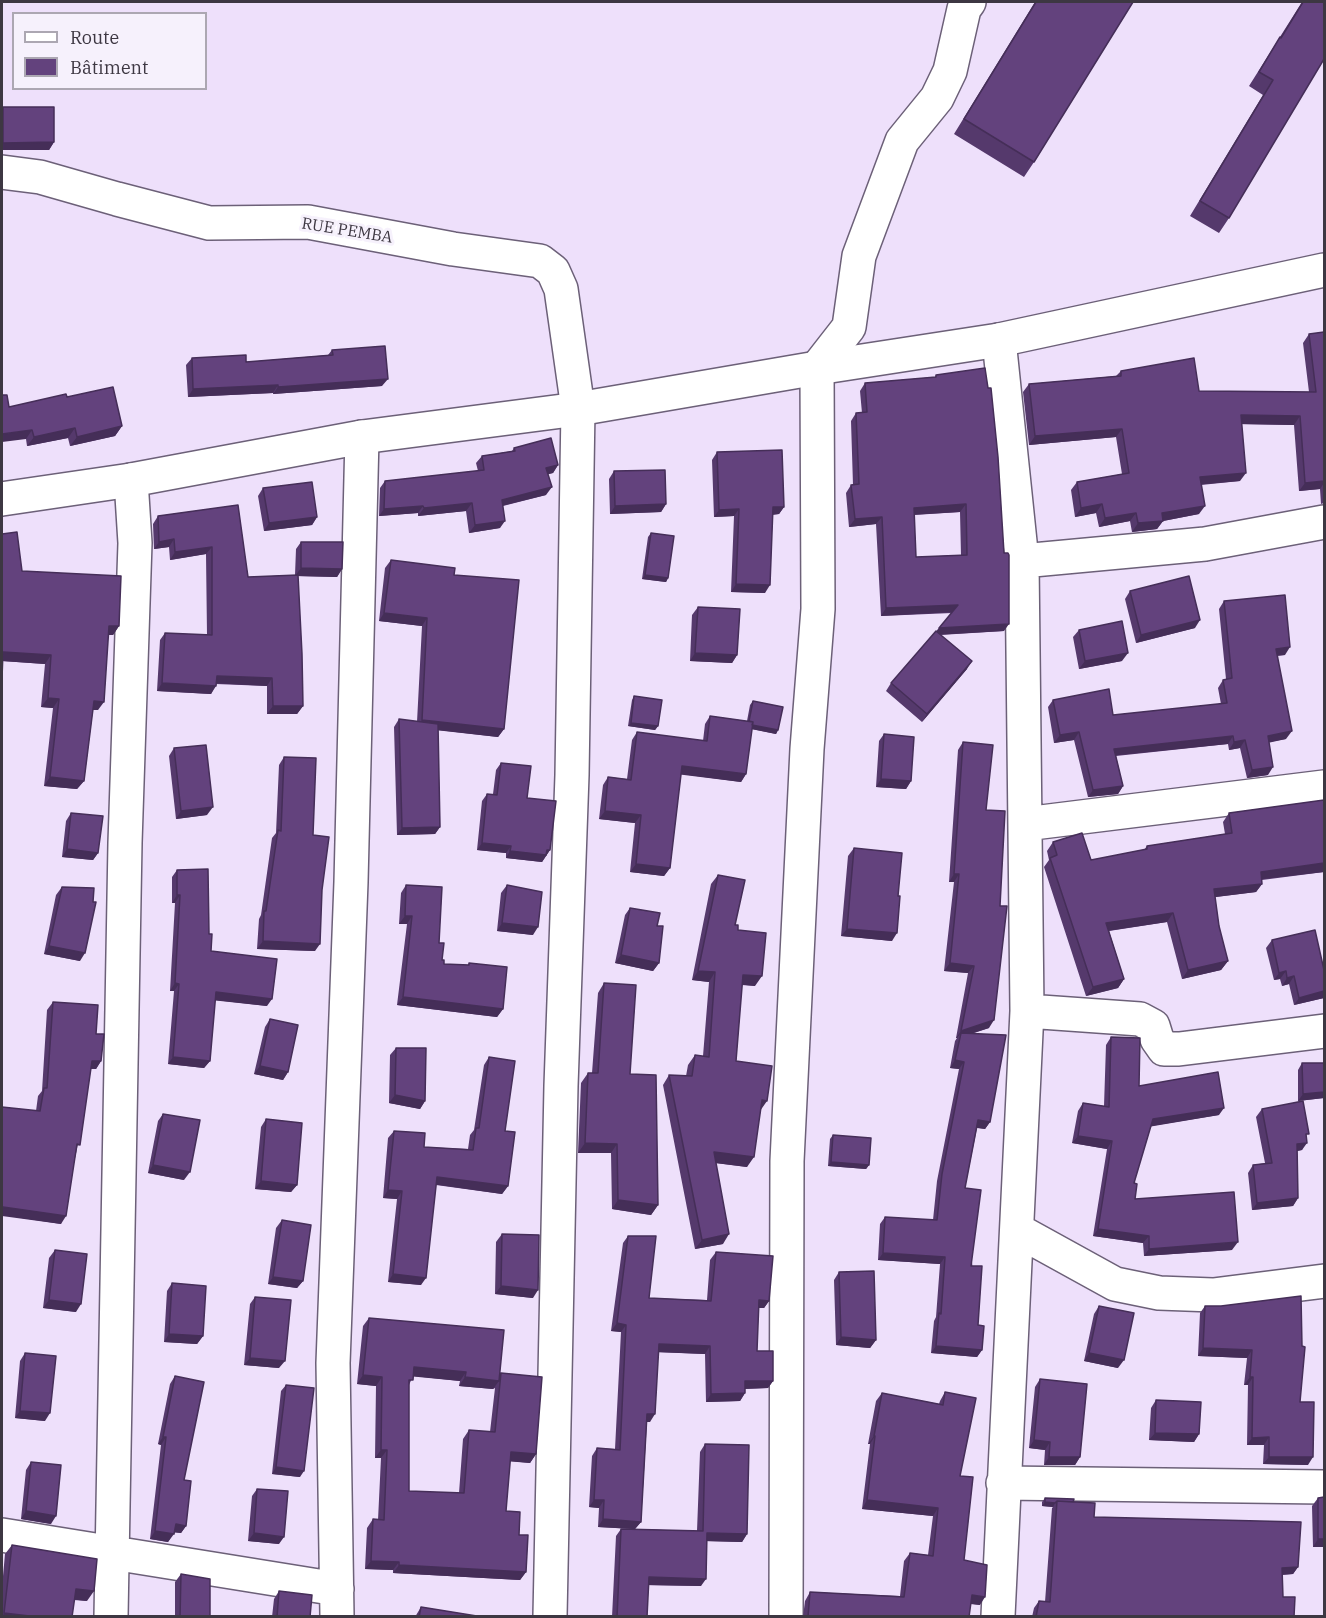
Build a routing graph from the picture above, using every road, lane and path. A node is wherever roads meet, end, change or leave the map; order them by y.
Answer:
1 (969, 2) edge
2 (2, 172) edge
3 (1324, 270) edge
4 (999, 340) junction
5 (817, 368) junction
6 (578, 409) junction
7 (362, 437) junction
8 (131, 480) junction
9 (2, 499) edge
10 (1324, 522) edge
11 (1022, 561) junction
12 (1324, 787) edge
13 (1025, 824) junction
14 (1027, 1011) junction
15 (1324, 1031) edge
16 (1017, 1230) junction
17 (1324, 1281) edge
18 (1004, 1483) junction
19 (1324, 1487) edge
20 (2, 1535) edge
21 (112, 1552) junction
22 (337, 1603) edge
23 (111, 1617) edge
24 (550, 1617) edge
25 (786, 1617) edge
26 (998, 1617) edge

1 - 5 main road
2 - 6 main road, RUE PEMBA
3 - 4 main road
4 - 5 main road
4 - 11 main road
5 - 6 main road
5 - 25 main road
6 - 7 main road
6 - 24 main road, RUE PEMBA
7 - 8 main road
7 - 22 main road
8 - 9 main road
8 - 21 main road
10 - 11 main road
11 - 13 main road
12 - 13 main road
13 - 14 main road
14 - 15 main road
14 - 16 main road
16 - 17 main road
16 - 18 main road
18 - 19 main road
18 - 26 main road
20 - 21 main road
21 - 22 main road
21 - 23 main road

